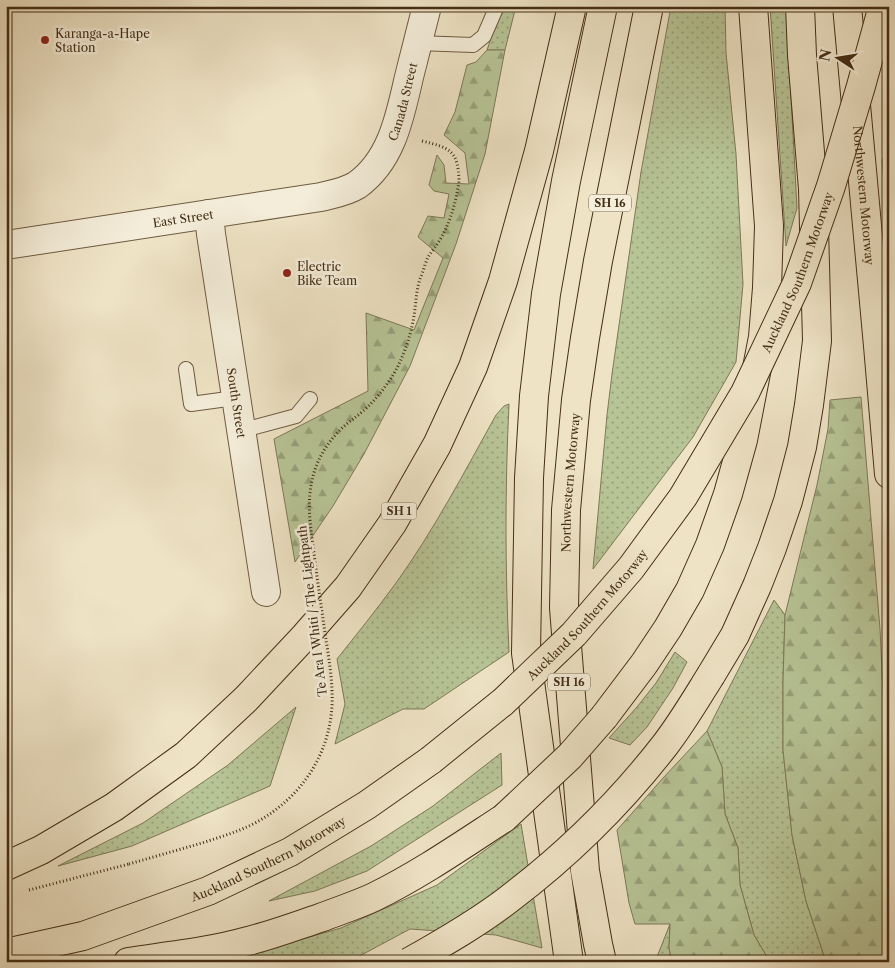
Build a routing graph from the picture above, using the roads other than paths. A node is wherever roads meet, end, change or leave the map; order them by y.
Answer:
1 (427, 6) edge
2 (497, 6) edge
3 (572, 6) edge
4 (603, 6) edge
5 (650, 6) edge
6 (753, 6) edge
7 (800, 6) edge
8 (847, 6) edge
9 (883, 6) edge
10 (417, 42) junction
11 (356, 185) joint
12 (209, 214) junction
13 (6, 245) edge
14 (186, 369) dead end
15 (235, 398) junction
16 (310, 399) dead end
17 (240, 432) junction
18 (889, 474) edge
19 (266, 592) dead end
20 (6, 866) edge
21 (83, 936) junction
22 (6, 953) edge
23 (13, 962) edge
24 (128, 962) edge
25 (409, 962) edge
26 (569, 962) edge
27 (602, 962) edge

1 - 10 street, Canada Street
2 - 10 lane
3 - 20 highway, SH 1
4 - 26 highway
5 - 27 highway, Northwestern Motorway / SH 16
6 - 24 highway, bridge
7 - 25 highway, bridge
8 - 18 highway, Northwestern Motorway
9 - 21 highway, Auckland Southern Motorway, bridge
10 - 11 street, Canada Street
11 - 12 street, East Street
12 - 13 street, East Street
12 - 15 street, South Street
14 - 15 lane
15 - 17 street, South Street
16 - 17 lane
17 - 19 street, South Street
21 - 22 highway, Auckland Southern Motorway
21 - 23 highway

